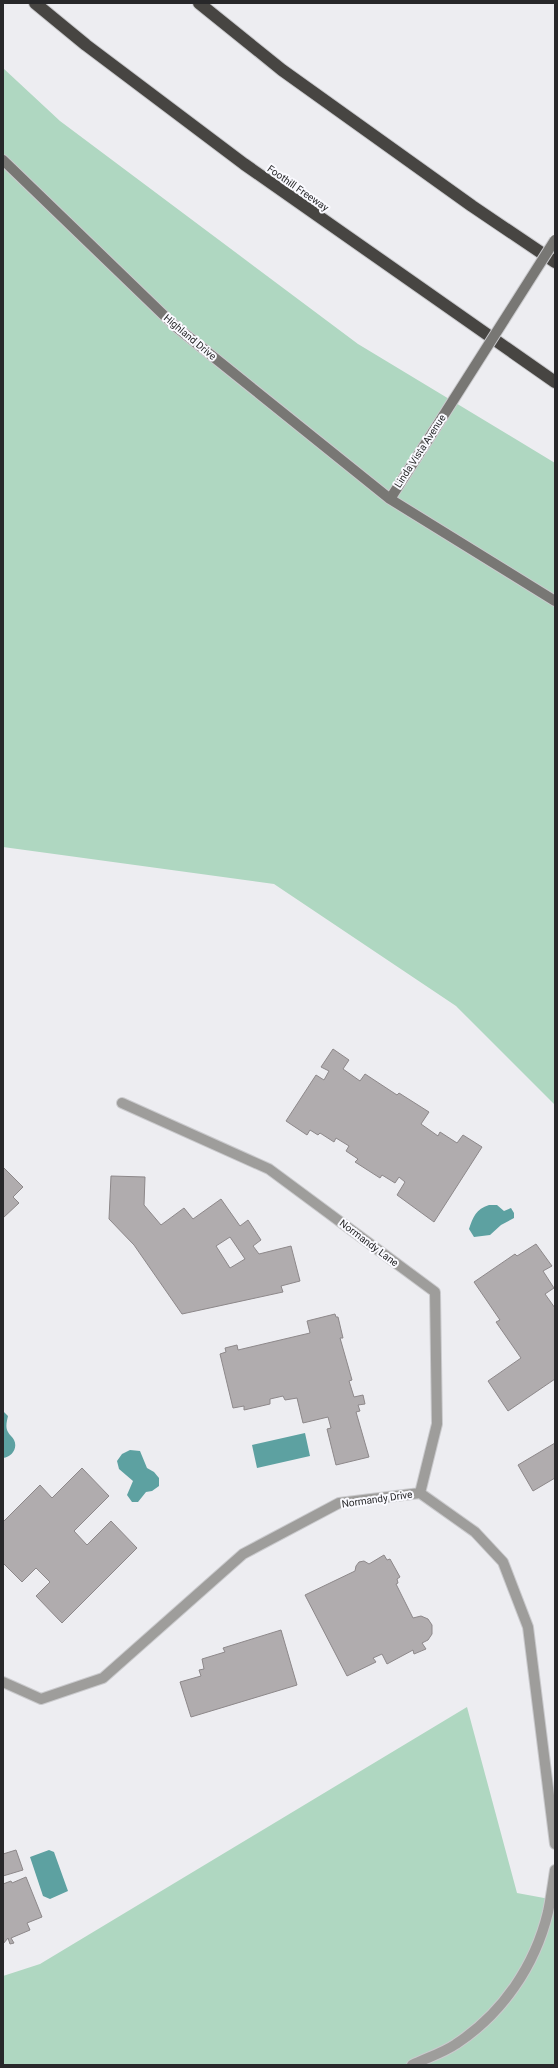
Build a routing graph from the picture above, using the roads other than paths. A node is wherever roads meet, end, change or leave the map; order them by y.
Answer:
1 (35, 3) edge
2 (199, 3) edge
3 (3, 160) edge
4 (555, 240) edge
5 (555, 262) edge
6 (555, 382) edge
7 (390, 499) junction
8 (555, 601) edge
9 (122, 1103) dead end
10 (420, 1493) junction
11 (3, 1682) edge
12 (555, 1844) edge
13 (555, 1870) edge
14 (412, 2065) edge

1 - 6 highway, Foothill Freeway
2 - 5 highway
3 - 7 street, Highland Drive
4 - 7 street, Linda Vista Avenue, bridge
7 - 8 street, Linda Vista Avenue
9 - 10 street, Normandy Lane
10 - 11 street, Normandy Drive
10 - 12 street, Normandy Drive
13 - 14 street

